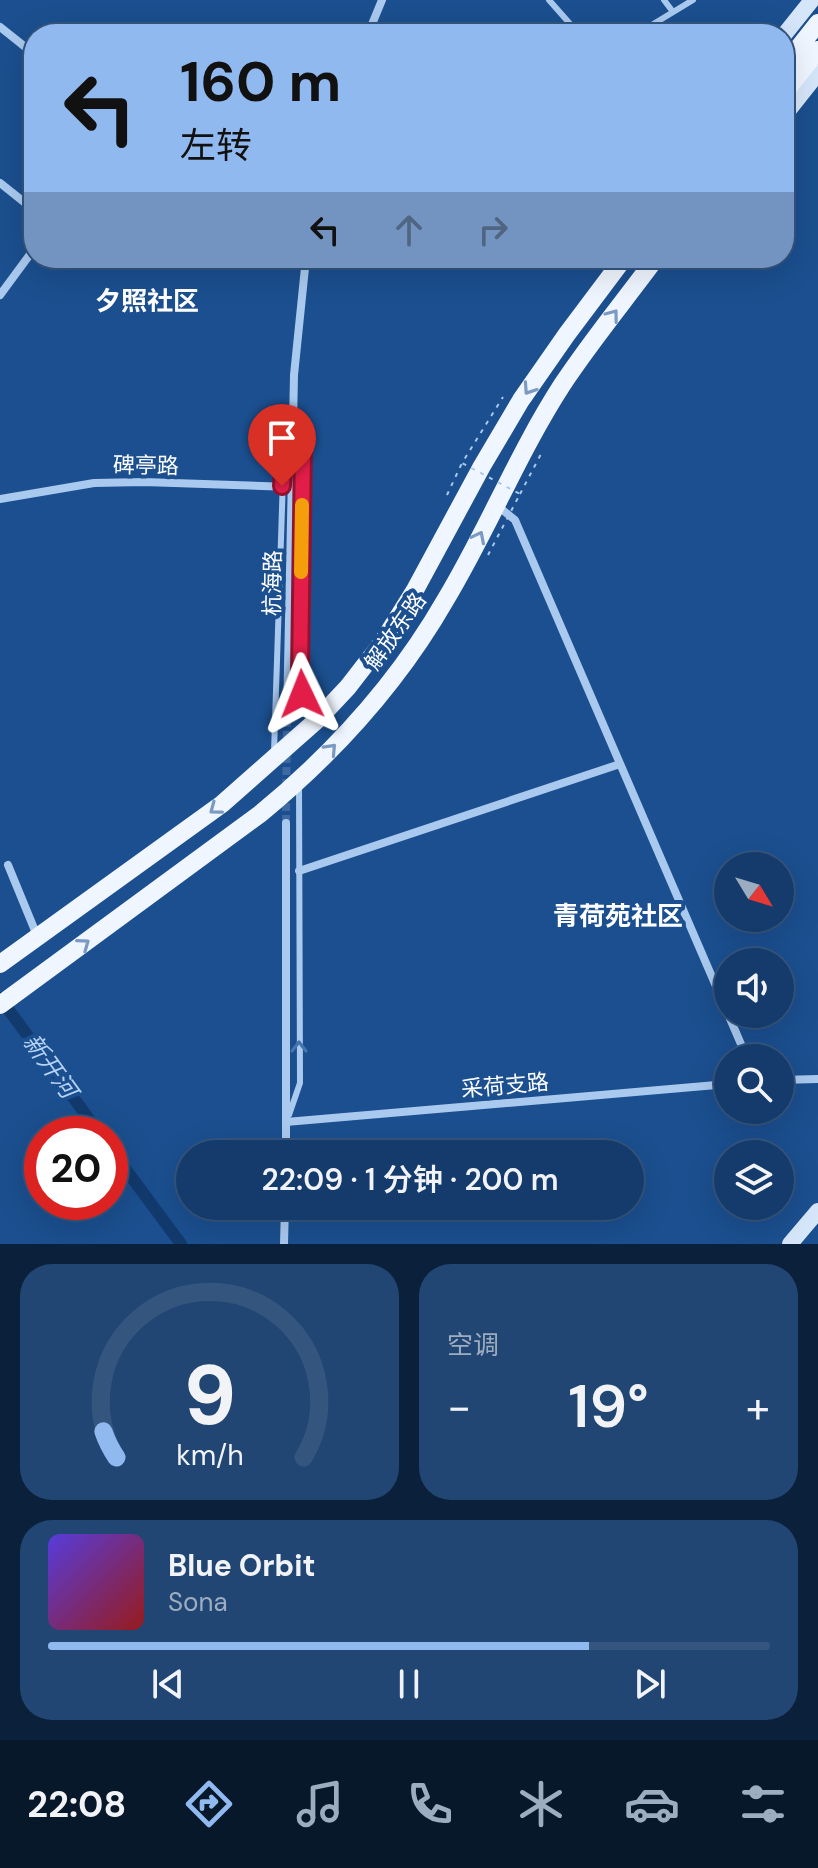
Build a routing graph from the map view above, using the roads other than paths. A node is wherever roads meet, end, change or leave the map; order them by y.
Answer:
1 (382, 0) edge
2 (549, 0) edge
3 (664, 0) edge
4 (693, 0) edge
5 (812, 0) edge
6 (673, 12) junction
7 (818, 23) edge
8 (372, 24) edge
9 (570, 24) edge
10 (653, 24) edge
11 (793, 24) edge
12 (0, 27) edge
13 (24, 46) edge
14 (818, 50) edge
15 (794, 53) edge
16 (818, 73) edge
17 (794, 80) edge
18 (794, 103) edge
19 (0, 183) edge
20 (24, 202) edge
21 (24, 263) edge
22 (305, 268) edge
23 (616, 268) edge
24 (649, 268) edge
25 (0, 295) edge
26 (293, 425) junction
27 (287, 487) junction
28 (0, 499) edge
29 (495, 504) junction
30 (287, 717) tunnel mouth
31 (317, 720) junction
32 (274, 758) junction
33 (620, 764) junction
34 (299, 783) junction
35 (286, 823) tunnel mouth
36 (8, 865) dead end
37 (299, 871) junction
38 (38, 938) junction
39 (0, 964) edge
40 (714, 982) edge
41 (0, 1005) edge
42 (818, 1079) edge
43 (794, 1080) edge
44 (714, 1085) edge
45 (286, 1122) junction
46 (286, 1140) edge
47 (818, 1211) edge
48 (285, 1220) edge
49 (284, 1244) edge
50 (790, 1244) edge

1 - 8 street
2 - 9 lane
3 - 6 lane
4 - 6 lane
5 - 11 main road
6 - 10 lane
7 - 15 main road
12 - 13 street
14 - 17 main road
16 - 18 main road
19 - 20 street
21 - 25 street
22 - 26 street, 杭海路
23 -> 31 main road, 解放东路
29 -> 24 main road, 解放东路
26 - 27 street, 杭海路
26 - 31 lane
27 - 28 street, 碑亭路
27 - 30 street, 杭海路
27 - 32 lane
29 - 33 street
34 -> 29 main road, 解放东路
31 - 32 main road, 解放东路
32 -> 38 main road, 解放东路
33 - 37 street
33 - 40 street
34 - 37 lane
41 -> 34 main road, 解放东路
35 - 45 street
36 - 38 street
45 -> 37 lane
38 - 39 main road, 解放东路
42 - 43 street
44 - 45 street, 采荷支路
45 - 46 street
47 - 50 main road
48 - 49 street

